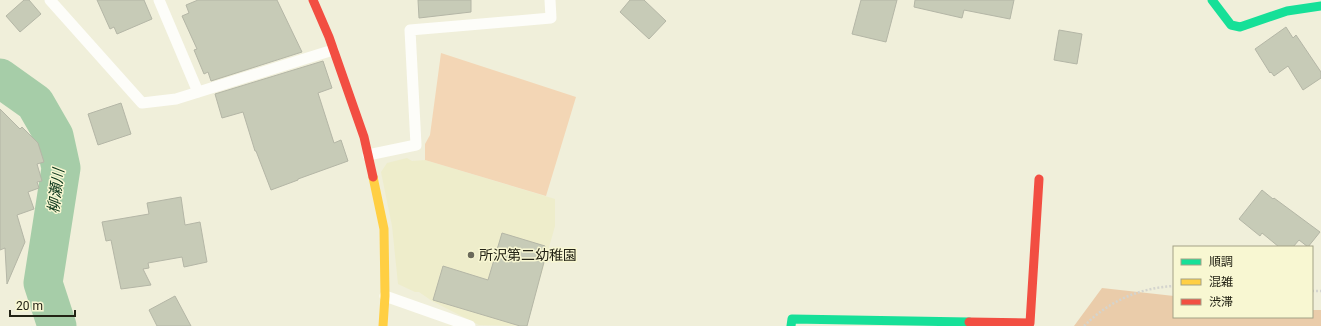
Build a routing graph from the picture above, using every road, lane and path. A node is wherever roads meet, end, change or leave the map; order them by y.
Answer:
1 (50, 0) edge
2 (159, 0) edge
3 (313, 0) edge
4 (550, 0) edge
5 (1212, 0) edge
6 (1321, 6) edge
7 (333, 50) junction
8 (198, 92) junction
9 (368, 155) junction
10 (1039, 179) dead end
11 (1173, 286) edge
12 (386, 296) junction
13 (383, 326) edge
14 (470, 326) edge
15 (791, 326) edge
16 (1084, 326) edge

1 - 8 lane
2 - 8 lane
3 - 7 street
4 - 9 lane
5 - 6 street
7 - 8 lane
7 - 9 street
9 - 12 street
10 - 15 street
11 - 16 path
12 - 13 street
12 - 14 lane

